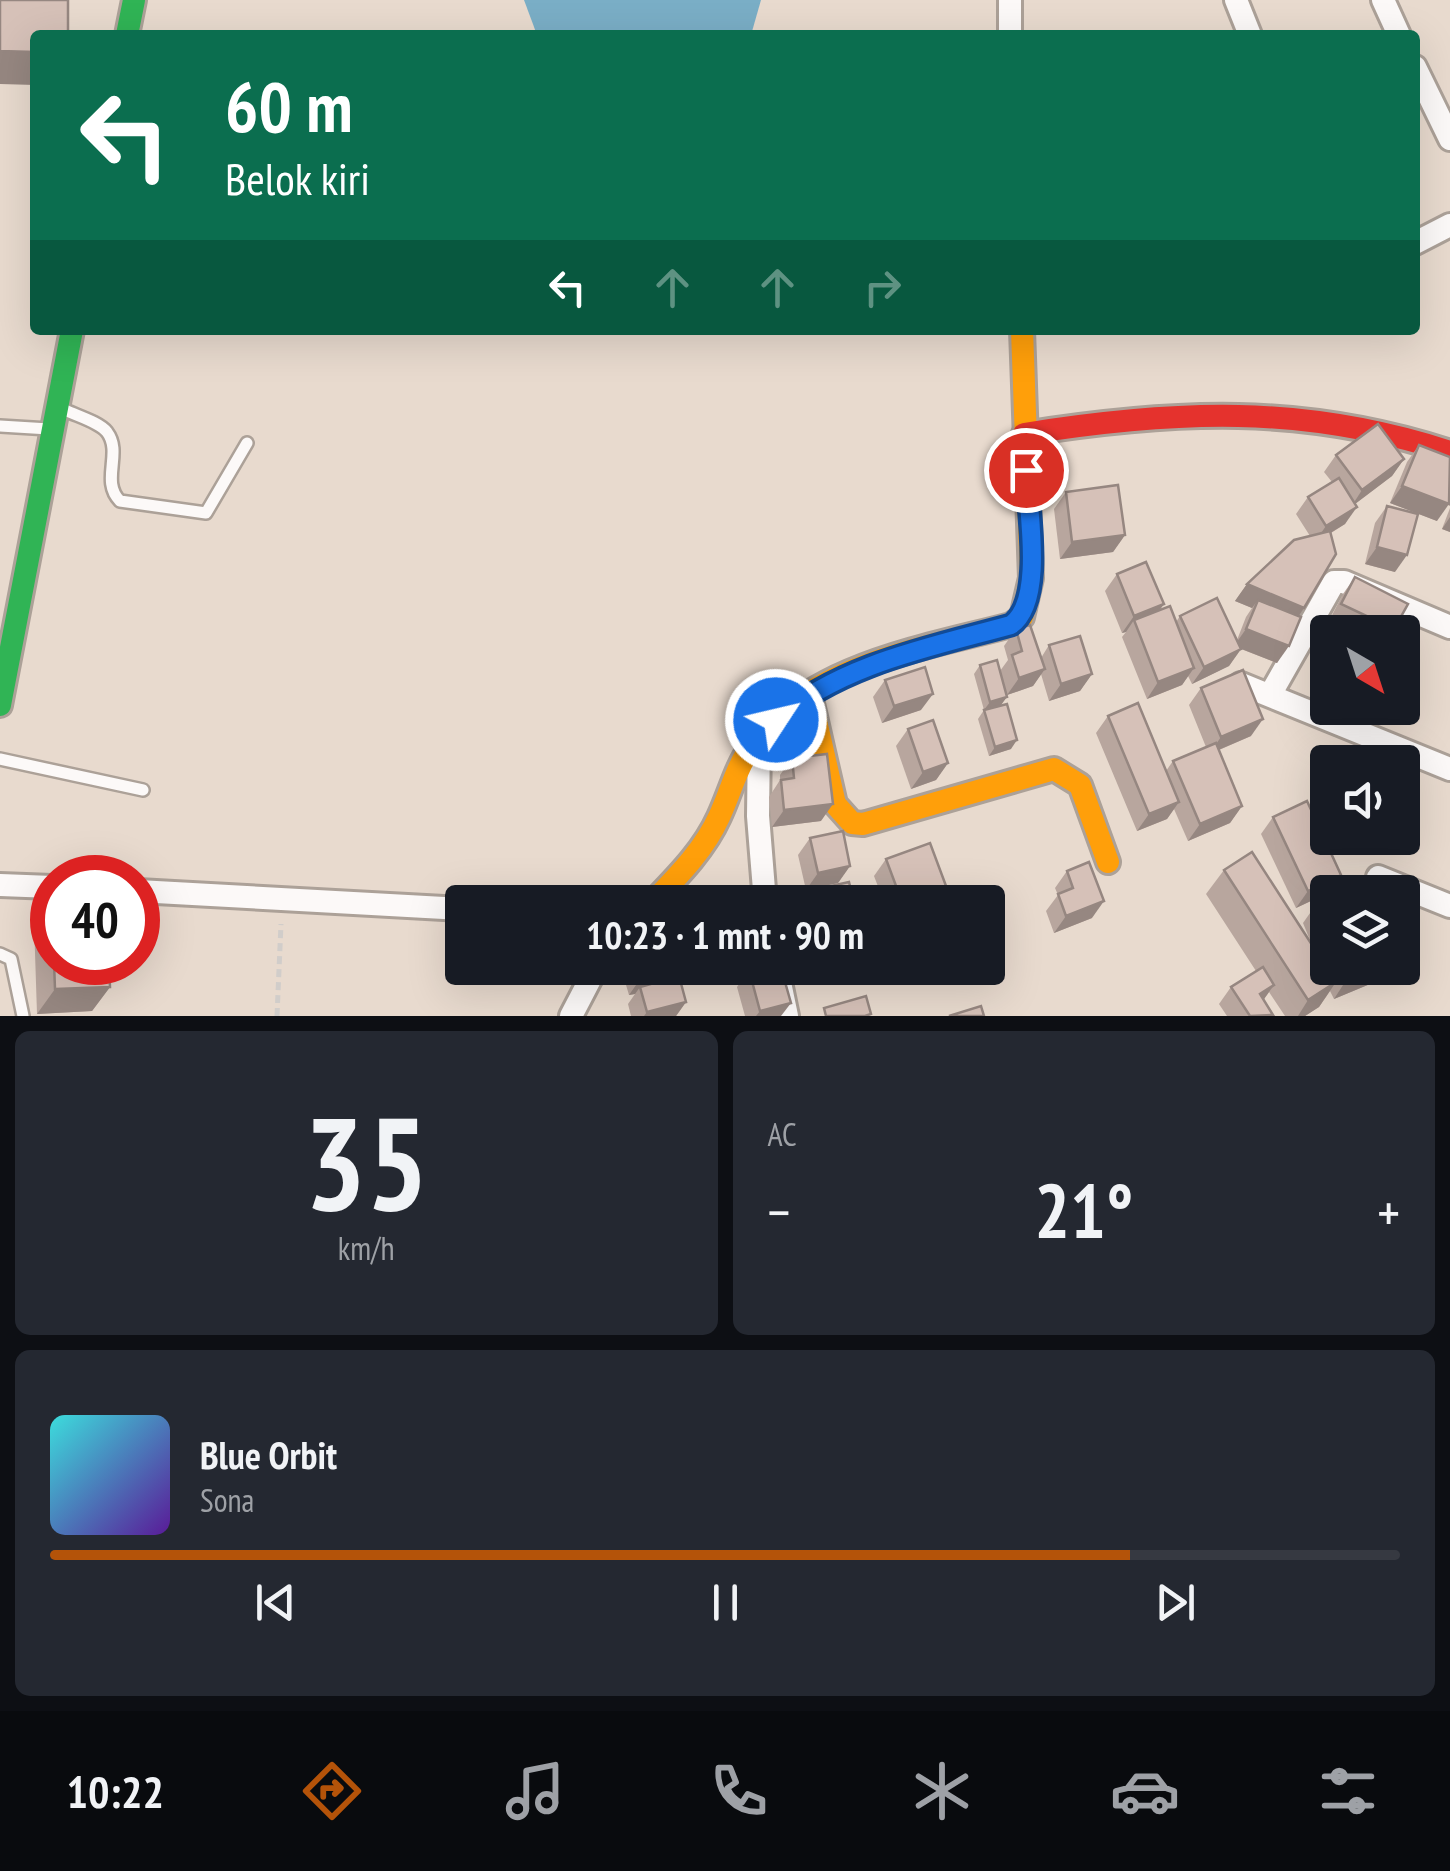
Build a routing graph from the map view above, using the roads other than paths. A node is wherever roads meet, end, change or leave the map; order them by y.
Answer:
1 (134, 0) edge
2 (1010, 0) edge
3 (1236, 0) edge
4 (1383, 0) edge
5 (129, 30) edge
6 (1010, 30) edge
7 (1248, 30) edge
8 (1398, 30) edge
9 (1420, 77) edge
10 (1450, 139) edge
11 (1450, 225) edge
12 (1420, 240) edge
13 (71, 335) edge
14 (1022, 335) edge
15 (55, 418) junction
16 (0, 426) edge
17 (1024, 434) junction
18 (247, 442) dead end
19 (1450, 452) edge
20 (1450, 627) edge
21 (4, 667) edge
22 (1240, 684) edge
23 (810, 695) junction
24 (1270, 695) junction
25 (0, 705) edge
26 (759, 736) junction
27 (0, 759) edge
28 (1450, 769) edge
29 (143, 790) dead end
30 (1108, 862) dead end
31 (0, 885) edge
32 (667, 885) edge
33 (763, 885) edge
34 (30, 886) edge
35 (160, 892) edge
36 (1420, 894) edge
37 (1450, 906) edge
38 (445, 908) edge
39 (0, 954) edge
40 (580, 985) edge
41 (780, 985) edge
42 (23, 1016) edge
43 (572, 1016) edge
44 (786, 1016) edge

1 - 5 street
2 - 6 street
3 - 7 street
4 - 8 street
9 - 10 street
11 - 12 street
13 - 15 street
14 - 17 street
15 - 16 lane
15 - 18 lane
15 - 21 street
17 - 19 street
17 - 23 street
20 - 24 street
21 - 25 street
22 - 24 street
23 - 26 street
23 - 30 street
24 - 28 street
26 - 32 street
26 - 33 street
27 - 29 lane
31 - 34 street
35 - 38 street
36 - 37 street
39 - 42 lane
40 - 43 street
41 - 44 street

